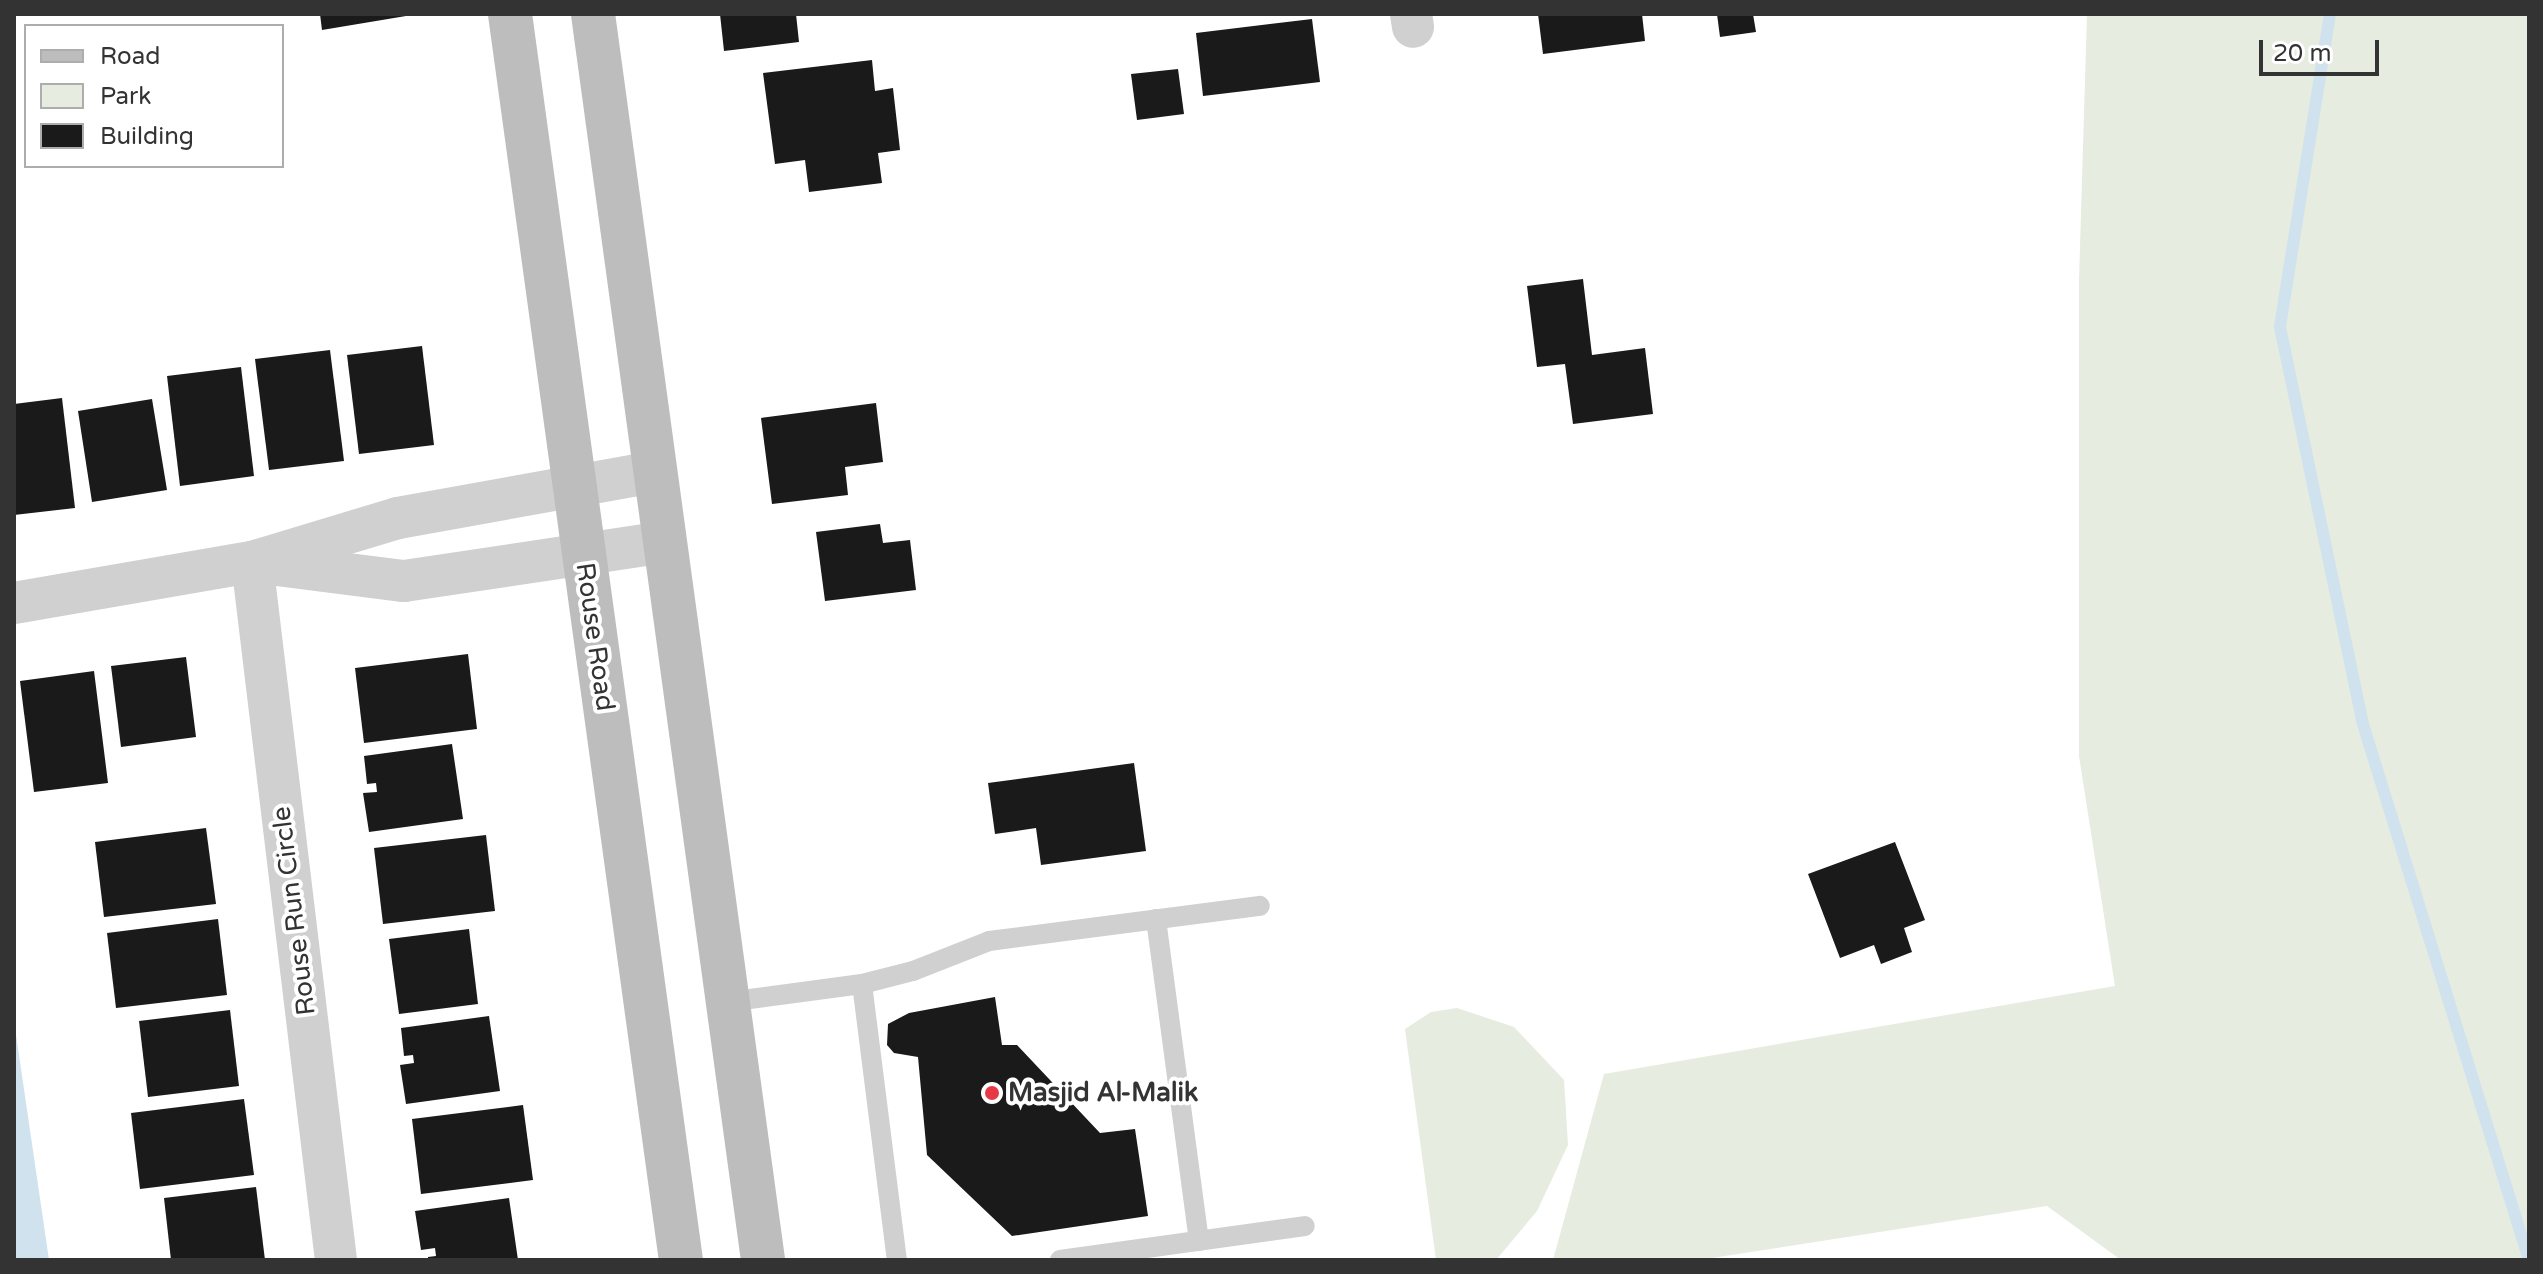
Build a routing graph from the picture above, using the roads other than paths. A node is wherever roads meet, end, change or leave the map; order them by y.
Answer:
1 (510, 14) edge
2 (593, 14) edge
3 (654, 472) junction
4 (574, 486) junction
5 (398, 518) junction
6 (664, 542) junction
7 (583, 554) junction
8 (252, 562) junction
9 (404, 581) junction
10 (14, 603) edge
11 (1260, 906) dead end
12 (1156, 919) junction
13 (862, 984) junction
14 (727, 1002) junction
15 (1305, 1226) dead end
16 (1199, 1241) junction
17 (336, 1260) edge
18 (681, 1260) edge
19 (763, 1260) edge
20 (897, 1260) edge
21 (1060, 1260) edge

1 - 4 street, Rouse Road
2 - 3 street
3 - 4 street
3 - 6 street
4 - 5 street
4 - 7 street, Rouse Road
5 - 8 street
5 - 9 street
6 - 7 street
6 - 14 street
7 - 9 street
7 - 18 street, Rouse Road
8 - 9 street
8 - 10 street
8 - 17 street, Rouse Run Circle
11 - 12 lane
12 - 13 lane
12 - 16 lane
13 - 14 lane
13 - 20 lane
14 - 19 street
15 - 16 lane
16 - 21 lane

